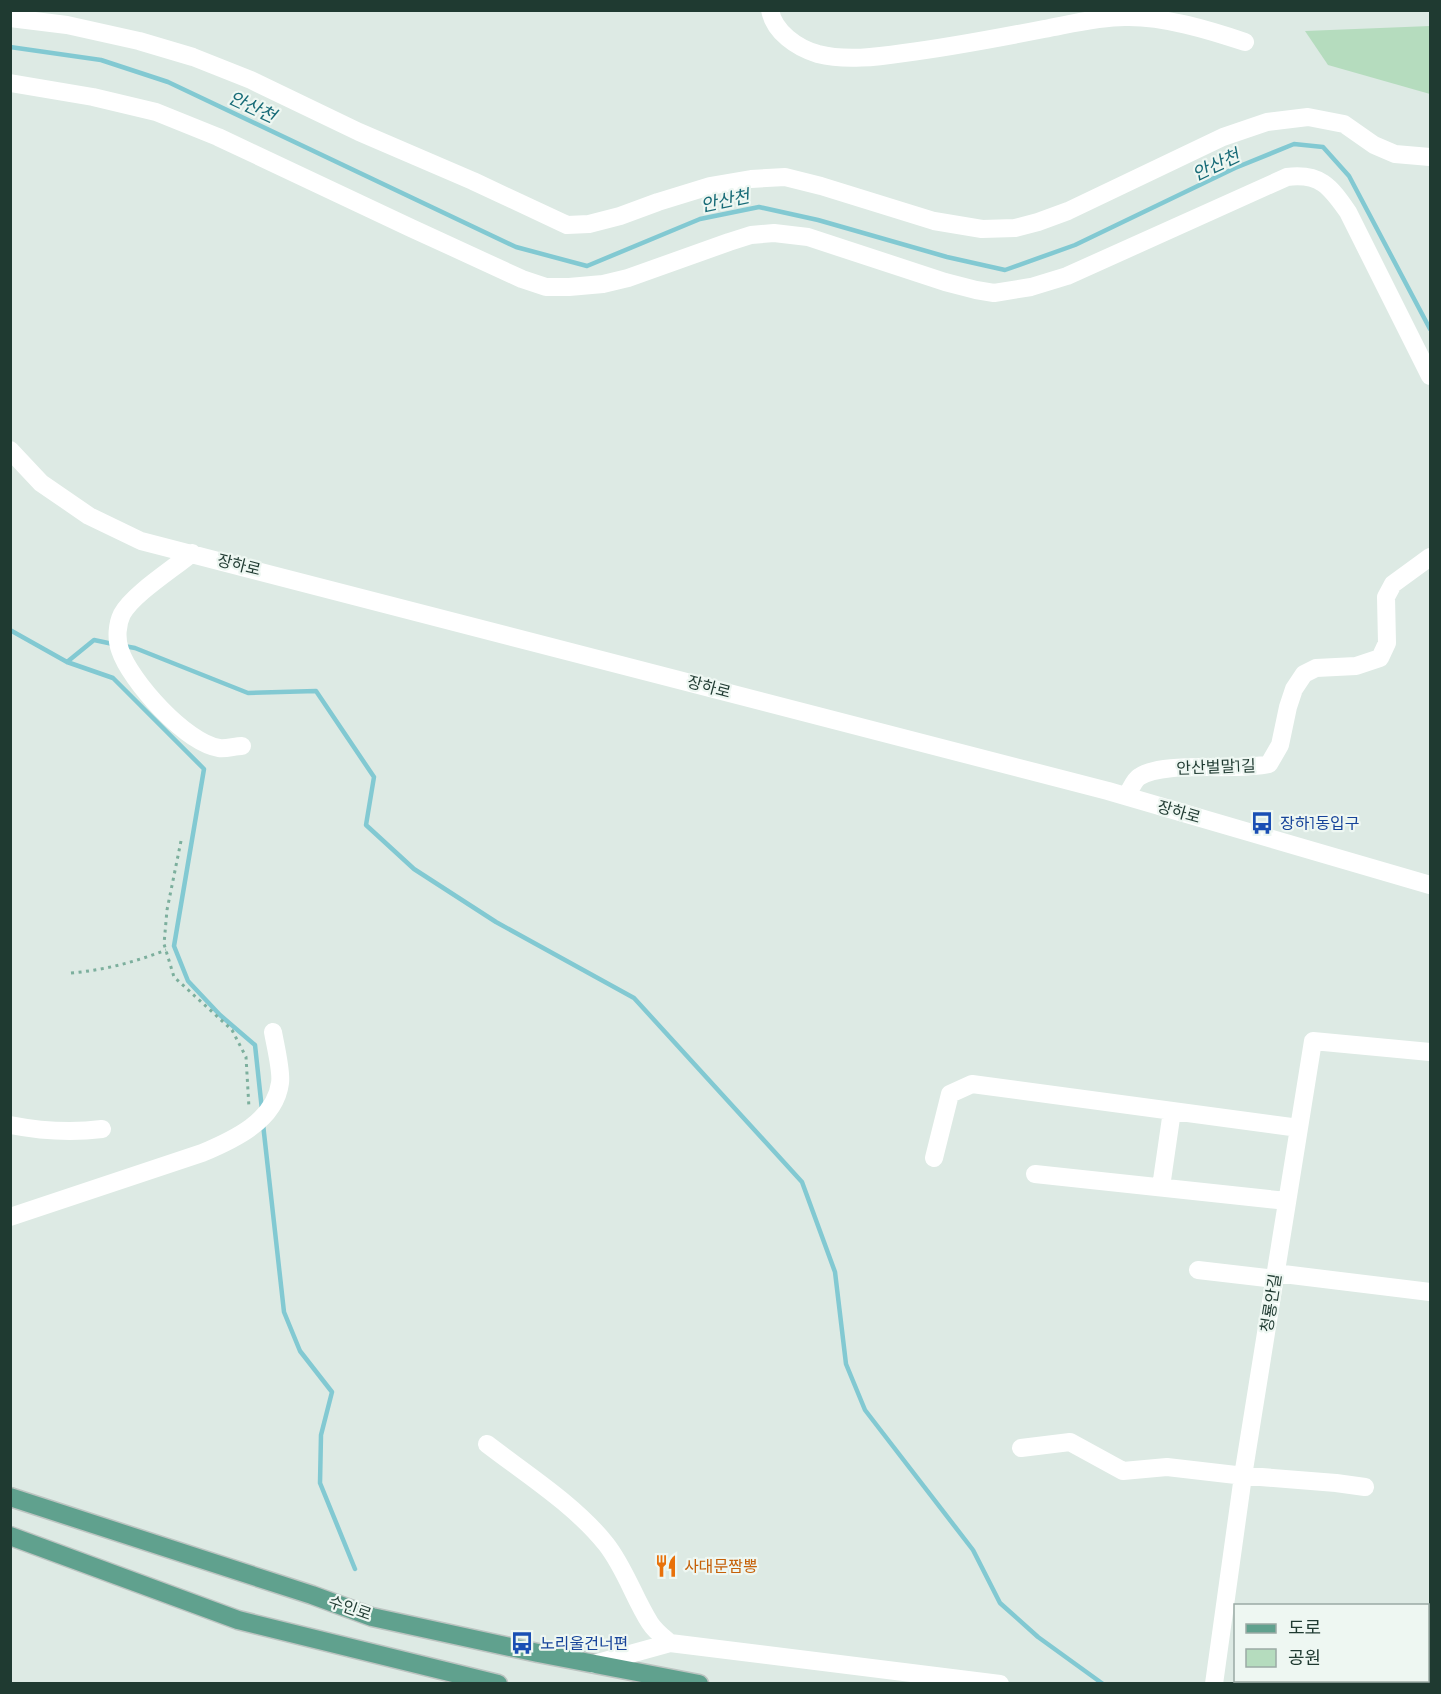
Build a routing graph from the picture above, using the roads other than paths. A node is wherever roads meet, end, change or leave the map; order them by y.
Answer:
1 (770, 10) edge
2 (10, 18) edge
3 (1245, 42) dead end
4 (10, 83) edge
5 (1431, 157) edge
6 (1431, 376) edge
7 (10, 450) edge
8 (192, 554) junction
9 (1431, 557) edge
10 (242, 746) dead end
11 (1126, 796) junction
12 (1431, 885) edge
13 (273, 1032) dead end
14 (1431, 1052) edge
15 (1172, 1111) junction
16 (10, 1125) edge
17 (1299, 1128) junction
18 (102, 1129) dead end
19 (934, 1158) dead end
20 (1035, 1174) dead end
21 (1161, 1187) junction
22 (1287, 1201) junction
23 (10, 1217) edge
24 (1198, 1270) dead end
25 (1275, 1276) junction
26 (1431, 1292) edge
27 (486, 1444) dead end
28 (1021, 1448) dead end
29 (1243, 1476) junction
30 (1365, 1487) dead end
31 (10, 1497) edge
32 (10, 1536) edge
33 (670, 1643) junction
34 (594, 1664) junction
35 (498, 1683) edge
36 (699, 1683) edge
37 (1000, 1683) edge
38 (1214, 1683) edge

1 - 3 street
2 - 5 street
4 - 6 street
7 - 8 street, 장하로
8 - 10 street
8 - 11 street, 장하로
9 - 11 street, 안산벌말1길
11 - 12 street, 장하로
13 - 23 street
14 - 17 street, 청룡안길
15 - 17 street
15 - 19 street
15 - 21 street
16 - 18 street
17 - 22 street, 청룡안길
20 - 21 street
21 - 22 street
22 - 25 street, 청룡안길
24 - 25 street
25 - 26 street
25 - 29 street, 청룡안길
27 - 33 street
28 - 29 street
29 - 30 street
29 - 38 street, 청룡안길
31 - 34 main road, 수인로
32 - 35 main road
33 - 34 street
33 - 37 street
34 - 36 main road, 수인로

